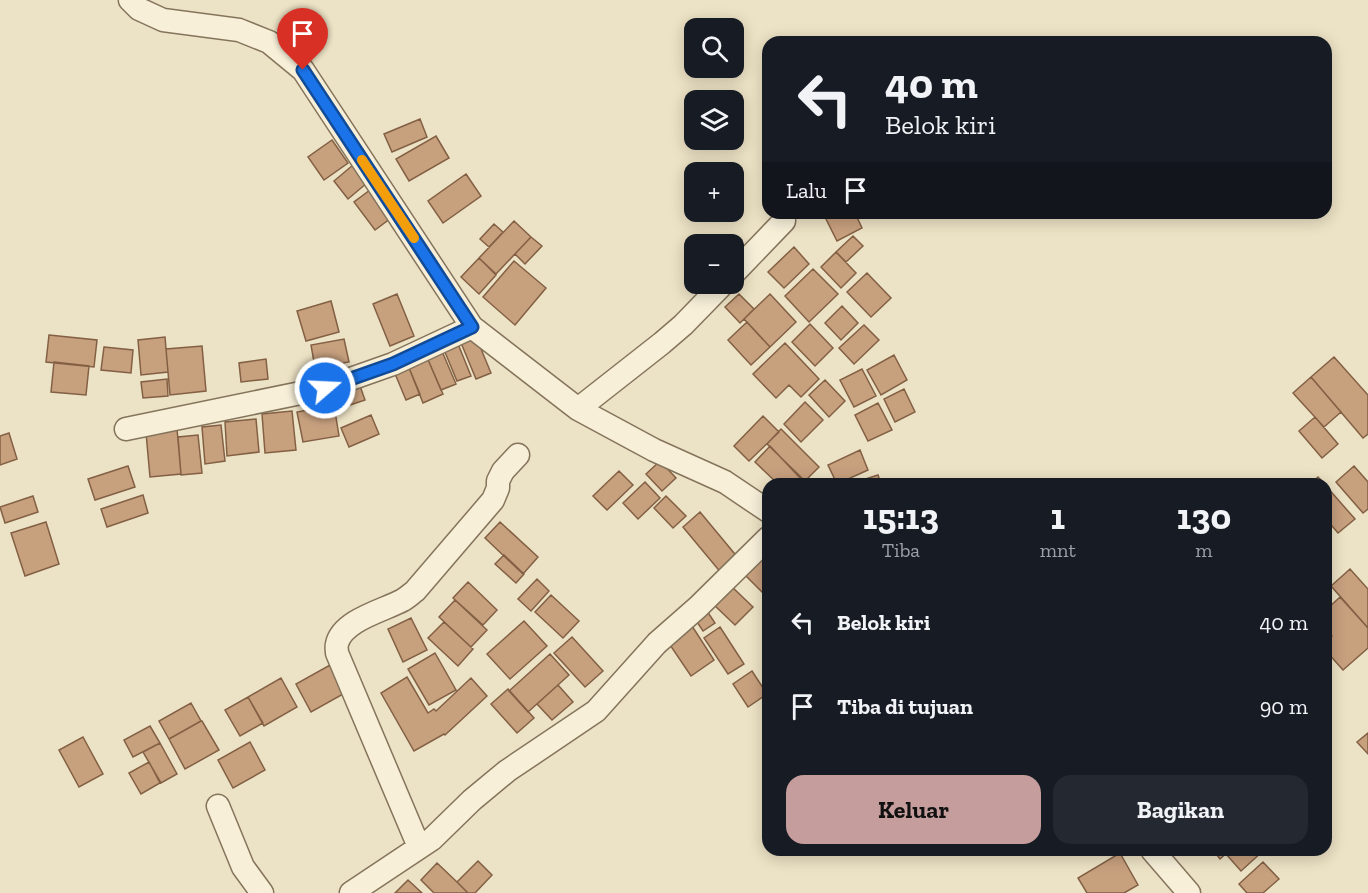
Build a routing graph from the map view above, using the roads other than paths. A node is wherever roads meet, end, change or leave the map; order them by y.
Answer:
1 (130, 0) edge
2 (784, 221) dead end
3 (744, 263) edge
4 (713, 294) edge
5 (472, 327) junction
6 (578, 409) junction
7 (126, 429) dead end
8 (518, 455) dead end
9 (762, 507) edge
10 (762, 544) edge
11 (218, 806) dead end
12 (419, 847) junction
13 (1157, 856) edge
14 (262, 893) edge
15 (351, 893) edge
16 (1189, 893) edge

1 - 5 street
2 - 3 street
4 - 6 street
5 - 6 street
5 - 7 street
6 - 9 street
8 - 12 street
10 - 12 street
11 - 14 street
12 - 15 street
13 - 16 street

